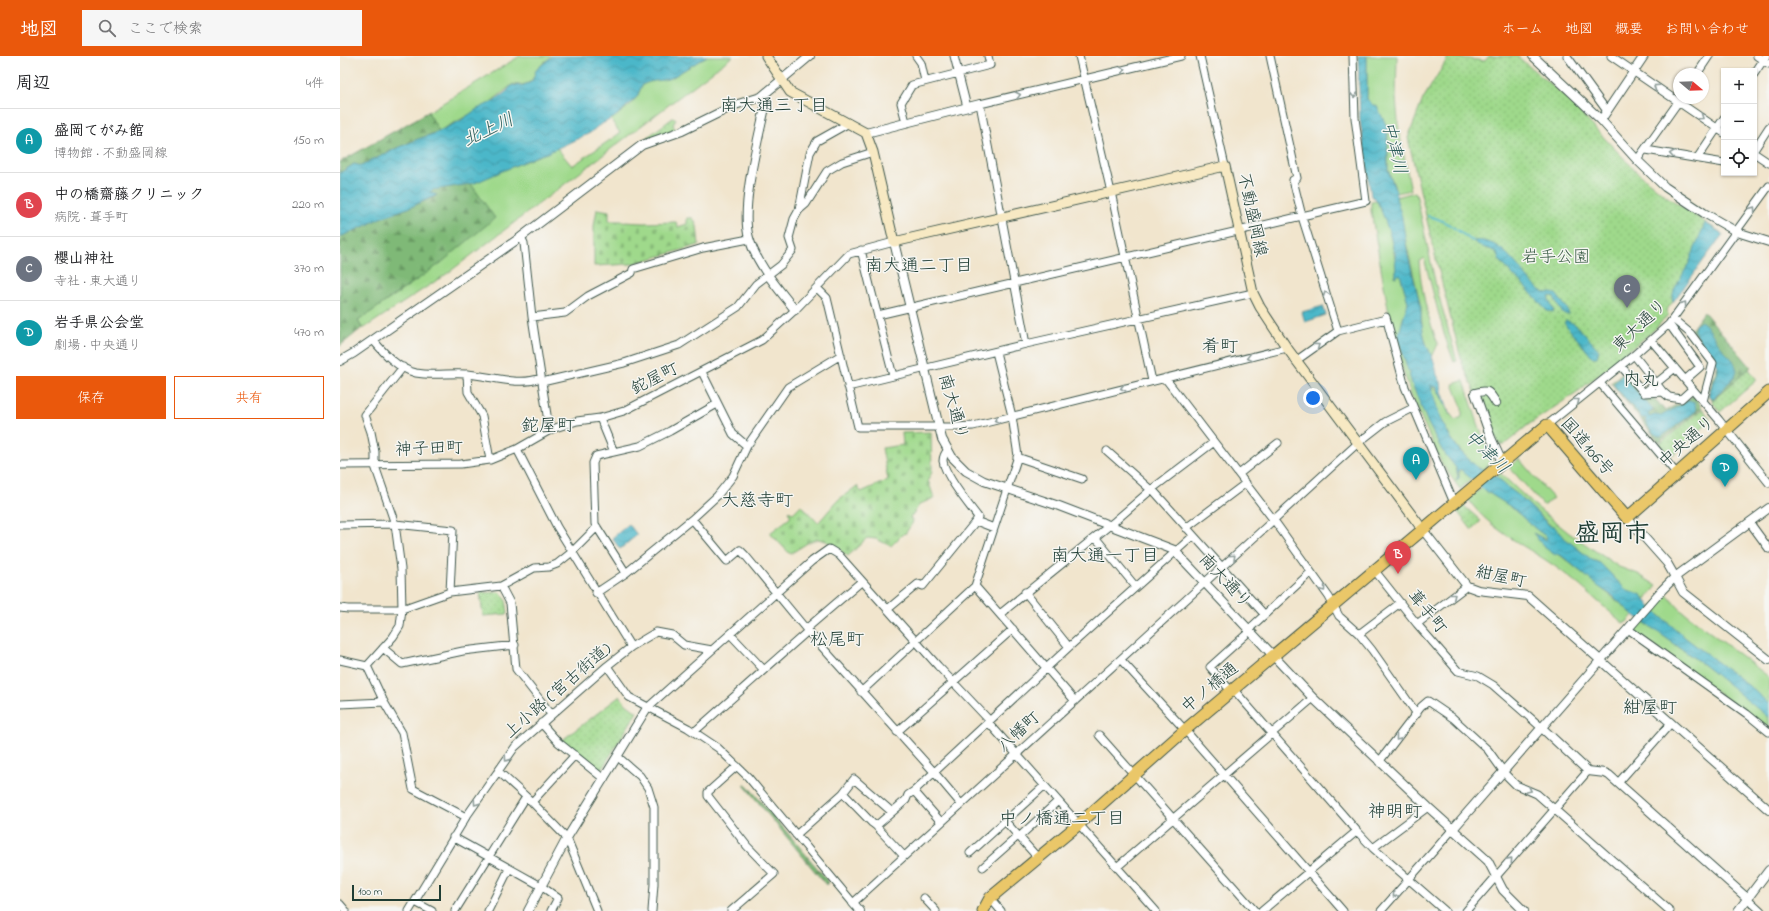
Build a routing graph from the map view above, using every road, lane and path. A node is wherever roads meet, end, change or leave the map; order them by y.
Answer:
1 (810, 56) edge
2 (916, 56) edge
3 (954, 56) edge
4 (988, 56) edge
5 (1079, 56) edge
6 (1181, 56) edge
7 (1200, 56) edge
8 (1270, 56) edge
9 (1353, 56) edge
10 (1533, 56) edge
11 (1567, 56) edge
12 (1611, 56) edge
13 (1644, 56) edge
14 (1709, 56) edge
15 (1757, 56) edge
16 (768, 58) edge
17 (1766, 60) edge
18 (1701, 68) edge
19 (1757, 70) edge
20 (1634, 72) junction
21 (958, 73) junction
22 (1085, 78) junction
23 (783, 80) junction
24 (925, 81) junction
25 (774, 88) junction
26 (1673, 96) edge
27 (755, 99) junction
28 (766, 103) junction
29 (980, 104) junction
30 (1677, 104) edge
31 (1685, 104) edge
32 (966, 107) junction
33 (1607, 111) junction
34 (1601, 120) junction
35 (906, 122) junction
36 (848, 123) junction
37 (1721, 123) edge
38 (1769, 128) edge
39 (1717, 129) junction
40 (1721, 131) edge
41 (866, 132) junction
42 (1757, 146) edge
43 (1646, 150) junction
44 (873, 152) junction
45 (1757, 153) edge
46 (1698, 157) junction
47 (1637, 160) junction
48 (1721, 161) edge
49 (1769, 163) edge
50 (1225, 166) junction
51 (1769, 186) edge
52 (1111, 192) junction
53 (799, 210) junction
54 (1002, 216) junction
55 (1302, 216) junction
56 (1240, 231) junction
57 (1737, 232) junction
58 (521, 237) junction
59 (749, 239) junction
60 (894, 242) junction
61 (1769, 242) edge
62 (861, 250) junction
63 (1125, 258) junction
64 (767, 274) junction
65 (1015, 284) junction
66 (817, 288) junction
67 (1253, 293) junction
68 (911, 308) junction
69 (795, 310) junction
70 (878, 315) junction
71 (532, 316) junction
72 (1139, 319) junction
73 (1671, 322) junction
74 (1338, 331) junction
75 (373, 340) junction
76 (1651, 340) junction
77 (1026, 344) junction
78 (1287, 348) junction
79 (996, 352) junction
80 (841, 354) junction
81 (1634, 355) junction
82 (1297, 360) junction
83 (340, 361) edge
84 (1621, 366) junction
85 (403, 367) junction
86 (1675, 368) junction
87 (925, 369) junction
88 (702, 372) junction
89 (467, 374) junction
90 (893, 376) junction
91 (1165, 378) junction
92 (541, 380) junction
93 (1685, 380) junction
94 (1152, 381) junction
95 (1708, 382) junction
96 (1600, 383) junction
97 (1657, 383) junction
98 (848, 387) junction
99 (1694, 391) junction
100 (1663, 392) junction
101 (1769, 392) edge
102 (1644, 393) junction
103 (1703, 401) junction
104 (1496, 403) dead end
105 (717, 404) junction
106 (1413, 408) junction
107 (1012, 416) junction
108 (600, 418) junction
109 (1547, 425) junction
110 (940, 427) junction
111 (551, 429) junction
112 (1727, 430) junction
113 (1214, 442) junction
114 (1278, 443) dead end
115 (1358, 443) junction
116 (746, 446) junction
117 (517, 449) junction
118 (948, 450) junction
119 (1107, 450) dead end
120 (614, 452) junction
121 (1017, 457) junction
122 (490, 460) junction
123 (1499, 464) junction
124 (340, 465) edge
125 (374, 466) junction
126 (1239, 474) junction
127 (1677, 474) junction
128 (1082, 479) dead end
129 (1246, 483) junction
130 (1769, 483) edge
131 (1007, 488) junction
132 (1152, 489) junction
133 (1464, 495) joint
134 (1454, 503) junction
135 (1769, 508) edge
136 (1627, 518) junction
137 (692, 519) junction
138 (1274, 520) junction
139 (976, 521) junction
140 (1750, 523) junction
141 (395, 524) junction
142 (340, 525) edge
143 (1109, 525) junction
144 (597, 527) junction
145 (994, 528) junction
146 (1186, 528) junction
147 (1423, 530) junction
148 (1095, 536) junction
149 (1193, 536) junction
150 (1769, 549) edge
151 (572, 552) junction
152 (1175, 552) junction
153 (1221, 568) junction
154 (1375, 571) junction
155 (1311, 572) junction
156 (626, 573) junction
157 (1675, 577) junction
158 (862, 581) junction
159 (1204, 583) junction
160 (501, 586) junction
161 (975, 586) junction
162 (1467, 586) junction
163 (1136, 587) junction
164 (450, 592) junction
165 (1025, 592) junction
166 (596, 593) junction
167 (775, 593) junction
168 (1400, 603) junction
169 (1333, 606) junction
170 (340, 608) edge
171 (402, 609) junction
172 (888, 609) junction
173 (1000, 614) junction
174 (1264, 614) junction
175 (1417, 624) junction
176 (1629, 628) junction
177 (1013, 629) junction
178 (807, 630) junction
179 (1249, 630) junction
180 (730, 634) junction
181 (1359, 634) junction
182 (916, 641) junction
183 (515, 645) junction
184 (631, 647) junction
185 (1069, 647) junction
186 (383, 648) junction
187 (712, 650) junction
188 (1273, 657) junction
189 (1600, 659) junction
190 (340, 660) edge
191 (1120, 660) junction
192 (1769, 660) edge
193 (367, 666) junction
194 (607, 666) junction
195 (1046, 669) junction
196 (764, 670) junction
197 (954, 682) junction
198 (1233, 691) junction
199 (861, 692) junction
200 (1313, 698) junction
201 (1075, 701) junction
202 (384, 702) junction
203 (340, 704) edge
204 (647, 708) junction
205 (551, 714) junction
206 (1417, 714) junction
207 (988, 722) junction
208 (541, 723) junction
209 (1671, 723) junction
210 (1542, 728) junction
211 (1185, 730) junction
212 (694, 732) junction
213 (898, 732) junction
214 (1769, 732) edge
215 (1271, 734) junction
216 (1099, 735) dead end
217 (575, 755) junction
218 (1015, 755) junction
219 (618, 757) junction
220 (1379, 762) junction
221 (737, 766) junction
222 (498, 771) junction
223 (1588, 771) junction
224 (934, 772) junction
225 (1503, 773) junction
226 (1224, 774) junction
227 (1135, 775) junction
228 (604, 779) junction
229 (1618, 783) junction
230 (1044, 786) junction
231 (914, 791) junction
232 (842, 793) junction
233 (526, 797) junction
234 (1058, 801) junction
235 (532, 802) junction
236 (961, 804) junction
237 (1428, 807) junction
238 (1555, 810) junction
239 (1769, 810) edge
240 (892, 812) junction
241 (466, 817) junction
242 (1173, 818) junction
243 (1005, 821) junction
244 (941, 822) junction
245 (1078, 824) junction
246 (876, 826) junction
247 (1453, 829) junction
248 (1357, 831) junction
249 (796, 835) junction
250 (1019, 836) junction
251 (453, 838) junction
252 (567, 838) junction
253 (1373, 848) junction
254 (970, 853) dead end
255 (904, 856) junction
256 (489, 857) junction
257 (1038, 858) junction
258 (983, 867) dead end
259 (1117, 867) junction
260 (509, 869) junction
261 (1769, 870) edge
262 (1309, 871) junction
263 (1496, 876) junction
264 (1409, 879) junction
265 (542, 886) junction
266 (924, 898) dead end
267 (990, 898) junction
268 (1747, 898) junction
269 (415, 902) junction
270 (853, 903) junction
271 (340, 904) edge
272 (346, 911) edge
273 (410, 911) edge
274 (432, 911) edge
275 (455, 911) edge
276 (488, 911) edge
277 (528, 911) edge
278 (551, 911) edge
279 (597, 911) edge
280 (652, 911) edge
281 (731, 911) edge
282 (860, 911) edge
283 (936, 911) edge
284 (983, 911) edge
285 (1001, 911) edge
286 (1156, 911) edge
287 (1255, 911) edge
288 (1262, 911) edge
289 (1343, 911) edge
290 (1381, 911) edge
291 (1444, 911) edge
292 (1466, 911) edge
293 (1524, 911) edge
294 (1670, 911) edge
295 (1738, 911) edge
296 (1761, 911) edge

1 - 23 street
2 - 24 street
3 - 21 street
4 - 21 street
5 - 22 street
22 -> 6 street
7 - 50 street
8 - 55 street
9 -> 55 street
10 - 34 street
11 - 33 street
12 - 20 street
13 - 20 street
14 - 18 street
15 - 17 street
16 - 23 main road
17 - 19 street
26 -> 20 street
20 - 33 street
21 - 24 street
21 - 32 street
29 -> 22 street
22 - 52 street
23 - 25 street
23 - 36 main road
24 - 35 street
25 - 27 street
25 - 28 street
27 - 28 street
27 - 58 street
28 - 59 street
29 - 32 street
29 - 54 street
30 - 43 street
31 -> 39 street
32 - 35 street
33 - 34 street
34 - 47 street
35 - 41 street
36 - 41 main road
36 - 53 street
37 - 39 street
38 - 42 street
39 - 40 street
39 - 46 street
41 - 44 main road, 南大通り
46 -> 43 street
43 - 47 street
44 - 53 street
44 - 60 main road, 南大通り
45 - 49 street
46 - 48 street
47 - 57 street
50 - 52 main road, 不動盛岡線
50 - 56 main road, 不動盛岡線
57 -> 51 street, 東大通り
52 - 54 main road, 不動盛岡線
52 - 63 street
53 - 64 street
54 - 60 main road, 不動盛岡線
54 - 65 street
55 - 56 street
74 -> 55 street
56 - 63 street
56 - 67 main road, 不動盛岡線
57 - 61 street
73 -> 57 street, 東大通り
58 - 71 street
58 - 75 street
59 - 64 street
59 - 71 street
60 - 62 street, 鉈屋町
60 - 68 street, 南大通り
62 - 66 street, 鉈屋町
62 - 70 street
63 - 65 street
63 - 72 street
64 - 69 street
64 - 92 street
65 - 68 street
65 - 77 street
66 - 69 street, 鉈屋町
66 - 80 street
67 - 72 street
67 - 78 main road, 不動盛岡線
68 - 70 street
68 - 87 street, 南大通り
69 - 88 street, 鉈屋町
70 - 90 street
71 - 92 street
72 - 77 street
72 - 94 street
73 - 76 street, 東大通り
73 - 93 street
73 - 95 street
82 -> 74 street
74 - 106 street
75 - 83 street
75 - 85 street
76 - 81 street, 東大通り
76 - 86 street
77 - 79 street
78 - 82 main road, 不動盛岡線
78 -> 91 street
79 - 87 street
79 - 107 street
80 - 98 street
80 - 116 street
81 - 84 street, 東大通り
81 - 97 street
82 - 115 main road, 不動盛岡線
84 - 96 street, 東大通り
84 - 102 street
85 - 89 street
85 - 125 street
86 - 93 street
86 - 97 street
87 - 90 street
87 - 110 street, 南大通り
88 - 105 street
88 - 108 street, 鉈屋町
89 - 92 street
89 - 122 street
90 - 98 street
91 - 94 street
91 - 113 street
92 - 111 street
93 - 99 street
94 -> 107 street
95 - 99 street
95 - 103 street
109 -> 96 street, 東大通り
96 - 127 street
97 - 100 street
97 - 102 street
98 - 110 street
99 - 100 street
99 - 103 street
100 - 102 street
101 - 112 highway, 中央通り
103 - 112 street
104 - 123 street
105 - 116 street
105 - 120 street
106 - 115 street, 八幡町
106 - 134 street
107 -> 110 street
107 - 121 street
108 - 111 street, 鉈屋町
108 - 120 street
109 - 123 highway, 国道106号
109 - 136 highway, 国道106号
110 - 118 street, 南大通り
111 - 117 street, 鉈屋町
112 - 127 highway, 中央通り
112 - 130 street
113 - 126 street
113 - 132 street
114 - 126 street
115 - 138 street, 八幡町
115 - 147 main road, 不動盛岡線
116 - 137 street
117 - 122 street, 神子田町
117 - 151 street, 上小路 (宮古街道)
118 - 131 street, 南大通り
118 - 139 street
119 - 132 street
120 - 144 street
121 - 128 street
121 - 131 street
122 - 125 street, 神子田町
123 - 133 highway, 国道106号
124 - 125 street, 神子田町
125 - 141 street
126 - 129 street
127 - 136 highway, 中央通り
129 - 138 street
129 - 146 street
131 - 143 street, 南大通り
131 - 145 street
132 - 143 street
132 - 146 street
133 - 134 highway, 中ノ橋通
134 - 147 highway, 中ノ橋通
135 - 140 street
136 - 157 street
137 - 156 street
137 - 167 street
153 -> 138 street, 八幡町
138 - 155 street
139 - 145 street
139 - 172 street
140 - 150 street
140 - 157 street
141 - 142 street
141 - 164 street
141 - 171 street
143 - 148 street
143 - 152 street, 南大通り
144 - 151 street
144 - 156 street
145 - 161 street
146 - 149 street
147 - 154 highway, 中ノ橋通
147 - 162 street, 紺屋町
148 - 163 street
148 - 165 street
149 - 152 street
149 - 153 street
151 - 160 street
151 - 166 street, 上小路 (宮古街道)
152 - 159 street, 南大通り
152 - 163 street
153 - 159 street, 八幡町
153 - 174 street
154 - 168 street, 葺手町
154 - 169 highway, 中ノ橋通
155 -> 169 street
155 - 174 street
156 - 166 street
157 - 176 street
157 - 192 street
158 - 167 street
158 - 172 street
158 - 178 street
159 - 179 street, 南大通り
159 - 191 street, 八幡町
160 - 164 street
160 - 183 street
161 - 173 street
161 - 182 street
175 -> 162 street
162 - 189 street, 紺屋町
163 - 185 street
164 - 171 street
165 - 173 street
165 - 185 street
166 - 184 street, 上小路 (宮古街道)
167 - 178 street
167 - 180 street
168 - 175 street, 葺手町
168 - 181 street
169 - 181 street
169 - 188 highway, 中ノ橋通
170 - 171 street
171 - 186 street
172 - 182 street
173 - 177 street
174 - 179 street
175 - 210 street, 葺手町
176 - 189 street
176 - 214 street
177 - 195 street
177 - 197 street
178 - 196 street
178 - 199 street
179 - 188 street, 南大通り
179 - 198 street
180 - 187 street
180 - 196 street
181 - 206 street
182 - 197 street
182 - 199 street
183 - 186 street
183 - 205 street
184 - 187 street
184 - 194 street, 上小路 (宮古街道)
185 - 195 street
186 - 193 street
187 - 204 street
188 - 198 highway, 中ノ橋通
188 - 200 street, 南大通り
189 - 209 street, 紺屋町
189 - 210 street
190 - 193 street
191 - 201 street, 八幡町
191 - 211 street
193 - 202 street
194 - 204 street
194 - 205 street, 上小路 (宮古街道)
195 - 201 street
195 - 207 street
196 - 212 street
197 - 207 street
197 - 213 street
198 - 211 highway, 中ノ橋通
198 - 215 street
199 - 213 street
200 - 215 street
200 - 220 street, 南大通り
201 - 218 street, 八幡町
202 - 203 street
202 - 241 street
204 - 212 street
204 - 219 street
205 - 208 street, 上小路 (宮古街道)
206 -> 220 street
206 - 225 street
207 - 218 street
207 - 224 street
208 - 217 street
208 -> 222 street, 上小路 (宮古街道)
209 - 229 street
209 - 239 street, 紺屋町
210 - 223 street
210 - 225 street
211 - 226 street
211 - 227 highway, 中ノ橋通
212 - 221 street
213 - 224 street
215 - 226 street
215 - 248 street
216 - 227 street
217 - 228 street
217 - 235 street
218 - 230 street
218 - 236 street, 八幡町
219 - 228 street
219 - 280 street
220 - 237 street, 南大通り
221 - 249 street
221 - 281 street
222 - 233 street
222 -> 241 street, 上小路 (宮古街道)
223 - 229 street
223 - 238 street
224 - 231 street
224 - 236 street
225 -> 238 street
225 - 247 street
226 - 242 street
226 - 262 street
227 - 242 street
227 - 245 highway, 中ノ橋通
228 - 252 street
229 - 268 street
230 - 234 street
230 - 243 street
231 - 240 street
231 - 244 street
232 - 240 street
232 - 246 street
232 - 249 street
233 - 235 street
233 - 256 street
234 - 245 street
234 - 250 street
235 - 252 street
236 - 244 street, 八幡町
237 - 247 street, 南大通り
237 - 253 street
263 -> 238 street
238 - 294 street
240 - 246 street
241 - 251 street, 上小路 (宮古街道)
242 - 259 street
242 - 287 street
243 - 250 street
243 - 254 street
244 - 255 street, 八幡町
245 - 257 highway, 中ノ橋通
245 - 259 street
246 - 255 street
247 - 263 street, 南大通り
247 - 264 street
248 - 253 street
248 - 262 street
249 - 270 street
250 - 257 street
250 - 258 street
251 - 256 street
251 - 269 street, 上小路 (宮古街道)
252 - 265 street
252 - 279 street
253 - 264 street
255 - 270 street, 八幡町
256 - 260 street
256 - 275 street
257 - 267 highway, 中ノ橋通
259 - 286 street
260 - 265 street
260 - 276 street
261 - 268 street
262 - 288 street
262 - 289 street
263 - 292 street
263 - 293 street, 南大通り
264 -> 290 street
264 - 291 street
265 - 277 street
265 - 278 street
266 - 283 street
267 - 284 highway, 中ノ橋通
267 - 285 street
268 - 295 street
268 - 296 street
269 - 273 street, 上小路 (宮古街道)
269 - 274 street
270 - 282 street
271 - 272 street

